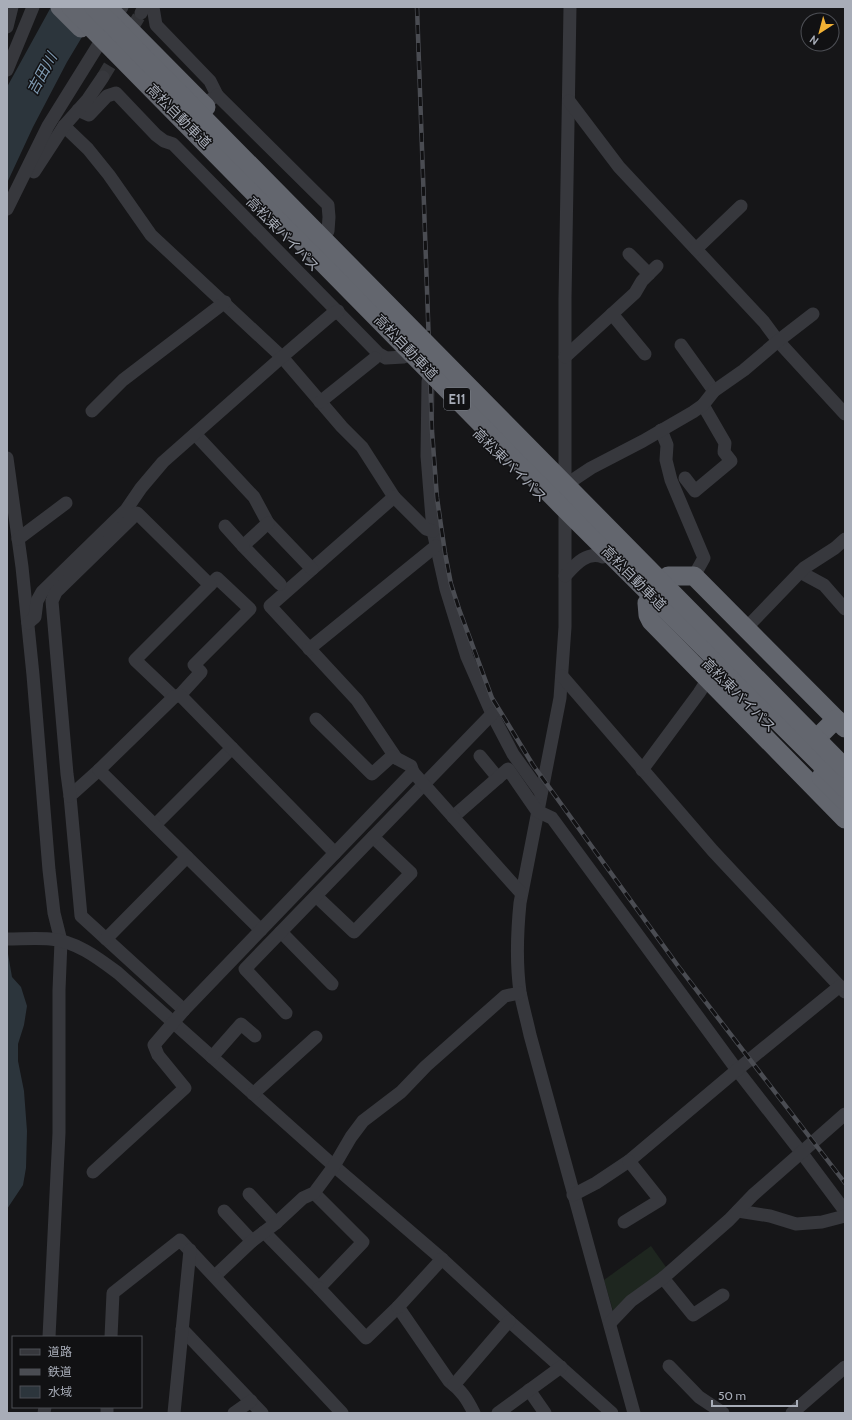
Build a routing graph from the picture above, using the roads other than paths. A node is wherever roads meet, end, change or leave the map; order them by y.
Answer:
1 (12, 7) edge
2 (33, 7) edge
3 (60, 7) edge
4 (71, 7) edge
5 (153, 7) edge
6 (570, 7) edge
7 (110, 9) edge
8 (7, 27) edge
9 (94, 41) junction
10 (7, 70) edge
11 (104, 77) tunnel mouth
12 (211, 100) junction
13 (568, 101) junction
14 (78, 110) junction
15 (64, 126) junction
16 (179, 138) junction
17 (21, 183) junction
18 (741, 206) dead end
19 (7, 209) edge
20 (696, 249) junction
21 (629, 254) dead end
22 (225, 302) junction
23 (338, 311) junction
24 (612, 314) junction
25 (813, 314) dead end
26 (778, 341) junction
27 (681, 345) dead end
28 (646, 354) dead end
29 (282, 357) junction
30 (404, 357) junction
31 (565, 357) junction
32 (375, 358) dead end
33 (428, 381) junction
34 (714, 391) junction
35 (320, 402) junction
36 (703, 405) junction
37 (92, 411) dead end
38 (845, 414) edge
39 (662, 430) junction
40 (195, 434) junction
41 (7, 458) edge
42 (569, 476) junction
43 (685, 478) dead end
44 (394, 497) junction
45 (66, 503) dead end
46 (565, 520) junction
47 (268, 523) junction
48 (225, 526) dead end
49 (433, 531) junction
50 (18, 539) junction
51 (845, 540) edge
52 (243, 546) junction
53 (436, 546) junction
54 (603, 557) junction
55 (312, 569) junction
56 (800, 572) junction
57 (565, 576) junction
58 (668, 576) junction
59 (694, 576) junction
60 (280, 584) dead end
61 (210, 585) junction
62 (648, 603) junction
63 (845, 609) edge
64 (28, 623) junction
65 (746, 629) junction
66 (309, 649) junction
67 (562, 676) junction
68 (708, 679) junction
69 (177, 696) junction
70 (492, 714) junction
71 (316, 719) dead end
72 (841, 724) edge
73 (823, 732) junction
74 (232, 748) junction
75 (845, 755) edge
76 (480, 756) dead end
77 (396, 758) junction
78 (845, 768) edge
79 (100, 770) junction
80 (642, 770) junction
81 (413, 772) junction
82 (498, 778) junction
83 (424, 784) junction
84 (845, 788) edge
85 (541, 793) junction
86 (70, 796) junction
87 (845, 801) edge
88 (537, 811) junction
89 (453, 817) junction
90 (845, 819) edge
91 (155, 825) junction
92 (373, 837) junction
93 (335, 853) junction
94 (187, 857) junction
95 (522, 893) junction
96 (316, 896) junction
97 (261, 930) junction
98 (281, 932) junction
99 (106, 939) junction
100 (7, 940) edge
101 (56, 940) junction
102 (332, 984) dead end
103 (842, 989) edge
104 (520, 993) junction
105 (184, 1010) junction
106 (286, 1013) dead end
107 (171, 1020) junction
108 (255, 1036) dead end
109 (316, 1036) dead end
110 (212, 1056) junction
111 (737, 1070) junction
112 (253, 1094) junction
113 (845, 1114) edge
114 (801, 1152) junction
115 (629, 1161) junction
116 (334, 1166) junction
117 (93, 1172) dead end
118 (314, 1193) junction
119 (249, 1194) dead end
120 (573, 1196) junction
121 (738, 1210) junction
122 (224, 1211) dead end
123 (845, 1211) edge
124 (845, 1216) edge
125 (624, 1222) dead end
126 (276, 1223) junction
127 (264, 1232) junction
128 (252, 1241) junction
129 (190, 1250) junction
130 (442, 1259) junction
131 (214, 1276) junction
132 (663, 1278) junction
133 (319, 1288) junction
134 (723, 1294) dead end
135 (398, 1307) junction
136 (509, 1321) junction
137 (610, 1323) junction
138 (182, 1329) junction
139 (49, 1336) edge
140 (111, 1336) edge
141 (669, 1366) dead end
142 (561, 1367) junction
143 (845, 1367) edge
144 (454, 1385) junction
145 (530, 1390) junction
146 (251, 1401) junction
147 (174, 1413) edge
148 (234, 1413) edge
149 (262, 1413) edge
150 (342, 1413) edge
151 (474, 1413) edge
152 (498, 1413) edge
153 (545, 1413) edge
154 (612, 1413) edge
155 (634, 1413) edge
156 (723, 1413) edge
157 (792, 1413) edge

1 - 8 street
2 - 10 street
3 - 9 highway, 高松東バイパス
4 - 84 highway, 高松自動車道 / E11, bridge
5 - 12 street
6 - 13 street
7 - 9 street
7 - 12 highway
7 - 78 highway, 高松自動車道 / E11, bridge
9 - 16 highway, 高松東バイパス
9 - 17 street
11 - 14 street
12 - 42 highway
13 - 20 street
13 - 31 street
14 - 15 street
14 - 16 street
15 - 17 street
15 - 22 street
16 - 23 street
16 - 30 highway, 高松東バイパス
17 - 19 street
18 - 20 street
20 - 26 street
21 - 24 street
22 - 29 street
22 - 37 street
23 - 29 street
23 - 30 street
24 - 28 street
24 - 31 street
25 - 26 street
26 - 34 street
26 - 38 street
27 - 34 street
29 - 35 street
29 - 40 street
30 - 33 highway, 高松東バイパス
31 - 42 street
32 - 35 street
33 - 46 highway, 高松東バイパス
33 - 49 street
34 - 36 street
35 - 44 street
36 - 39 street
36 - 43 street
39 - 42 street
39 - 59 street
40 - 47 street
40 - 64 street
41 - 50 street
42 - 46 street
42 - 58 highway
44 - 49 street
44 - 55 street
45 - 50 street
46 - 54 highway, 高松東バイパス
46 - 57 street
47 - 52 street
47 - 55 street
48 - 52 street
49 - 53 street
50 - 64 street
51 - 56 street
52 - 60 street
53 - 66 street
53 - 70 street
54 - 57 street
54 - 62 highway, 高松東バイパス
55 - 66 street
56 - 63 street
56 - 65 street
57 - 67 street
58 - 59 highway
58 - 73 highway
59 - 65 highway
61 - 69 street
61 - 69 street
61 - 86 street
62 - 68 highway
62 - 87 highway, 高松東バイパス
64 - 101 street
65 - 72 highway
66 - 77 street
67 - 80 street
67 - 85 street
68 - 80 street
68 - 90 highway
69 - 74 street
69 - 79 street
70 - 83 street
70 - 85 street
71 - 77 street
72 - 73 highway
73 - 75 highway
74 - 91 street
74 - 93 street
76 - 82 street
77 - 81 street
79 - 86 street
79 - 91 street
80 - 103 street
81 - 83 street
81 - 93 street
82 - 88 street
82 - 89 street
83 - 89 street
83 - 92 street
85 - 88 street
86 - 99 street
88 - 95 street
88 - 111 street
89 - 95 street
91 - 94 street
92 - 96 street
92 - 96 street
93 - 97 street
94 - 97 street
94 - 99 street
95 - 104 street
96 - 98 street
97 - 105 street
98 - 102 street
98 - 106 street
99 - 105 street
100 - 101 street
101 - 107 street
101 - 139 street
103 - 111 street
104 - 116 street
104 - 120 street
105 - 107 street
107 - 110 street
107 - 117 street
108 - 110 street
109 - 112 street
110 - 112 street
111 - 114 street
111 - 115 street
112 - 116 street
113 - 114 street
114 - 121 street
114 - 123 street
115 - 120 street
115 - 125 street
116 - 118 street
116 - 130 street
118 - 126 street
118 - 133 street
119 - 126 street
120 - 137 street
121 - 124 street
121 - 132 street
122 - 128 street
126 - 127 street
127 - 128 street
127 - 133 street
128 - 131 street
129 - 131 street
129 - 138 street
129 - 140 street
130 - 135 street
130 - 136 street
131 - 150 street
132 - 134 street
132 - 137 street
133 - 135 street
135 - 144 street
136 - 142 street
136 - 144 street
137 - 155 street
138 - 146 street
138 - 147 street
141 - 156 street
142 - 145 street
142 - 154 street
143 - 157 street
144 - 151 street
145 - 152 street
145 - 153 street
146 - 148 street
146 - 149 street

